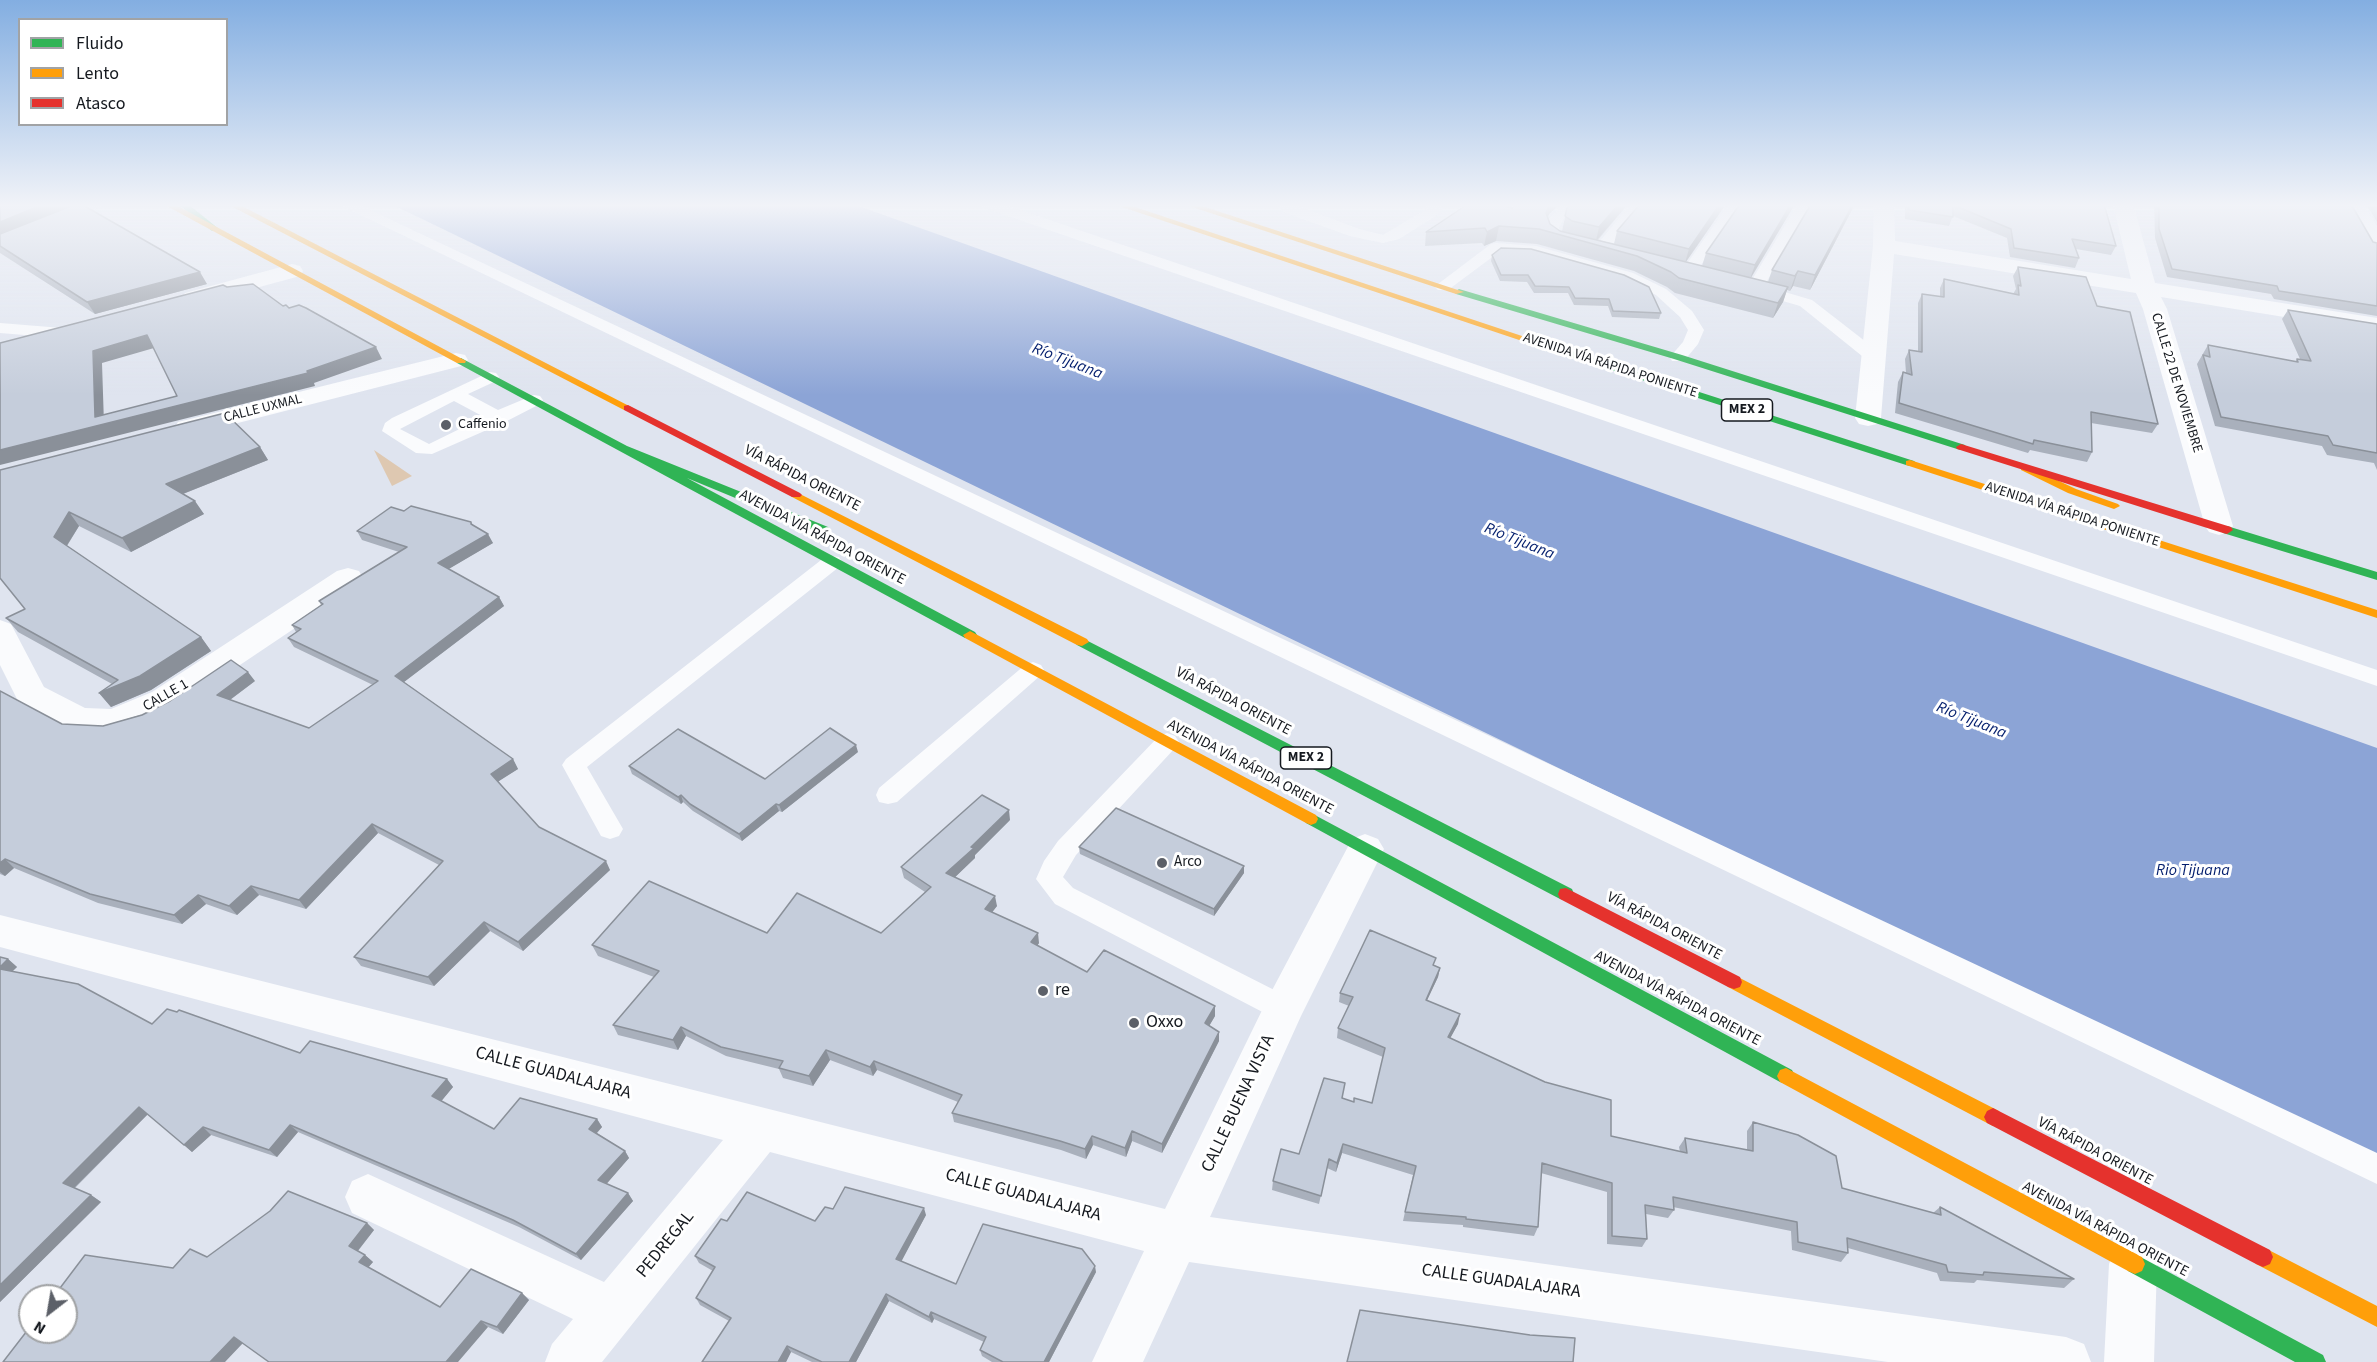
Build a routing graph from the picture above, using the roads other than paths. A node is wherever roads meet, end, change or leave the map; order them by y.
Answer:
1 (286, 268) edge
2 (355, 268) edge
3 (479, 268) edge
4 (1173, 268) edge
5 (1308, 268) edge
6 (1382, 268) edge
7 (1469, 268) edge
8 (1598, 268) edge
9 (1692, 268) edge
10 (1763, 268) edge
11 (1882, 268) edge
12 (2018, 268) edge
13 (2140, 268) edge
14 (292, 271) junction
15 (1689, 272) edge
16 (1443, 287) junction
17 (2145, 288) junction
18 (177, 302) edge
19 (2377, 325) edge
20 (85, 327) edge
21 (0, 328) edge
22 (62, 333) junction
23 (0, 349) edge
24 (1873, 356) junction
25 (1678, 357) junction
26 (456, 360) junction
27 (490, 377) junction
28 (454, 394) junction
29 (534, 400) junction
30 (499, 418) junction
31 (1868, 418) junction
32 (159, 435) edge
33 (626, 449) junction
34 (2025, 468) junction
35 (833, 534) dead end
36 (2224, 536) junction
37 (876, 552) dead end
38 (832, 562) junction
39 (2377, 576) edge
40 (348, 578) dead end
41 (2377, 614) edge
42 (1040, 620) junction
43 (0, 631) edge
44 (1033, 670) junction
45 (2377, 678) edge
46 (1167, 742) junction
47 (888, 795) dead end
48 (610, 829) dead end
49 (1365, 849) junction
50 (0, 931) edge
51 (1284, 1009) junction
52 (761, 1128) junction
53 (2377, 1169) edge
54 (368, 1197) dead end
55 (1176, 1236) junction
56 (2133, 1263) junction
57 (612, 1312) junction
58 (2377, 1317) edge
59 (570, 1362) edge
60 (1118, 1362) edge
61 (2066, 1362) edge
62 (2129, 1362) edge
63 (2316, 1362) edge

1 - 14 main road, AVENIDA VÍA RÁPIDA ORIENTE
2 - 42 main road, VÍA RÁPIDA ORIENTE / MEX 2
3 - 53 lane
4 - 45 lane
5 - 41 main road, AVENIDA VÍA RÁPIDA PONIENTE / MEX 2
6 - 16 main road, AVENIDA VÍA RÁPIDA PONIENTE
7 - 16 lane
8 - 25 lane
9 - 15 lane
10 - 24 lane
11 - 24 street
12 - 17 street
13 - 17 street, CALLE 22 DE NOVIEMBRE
14 - 18 street
14 - 26 main road, AVENIDA VÍA RÁPIDA ORIENTE
16 - 25 main road, AVENIDA VÍA RÁPIDA PONIENTE
17 - 19 street
17 - 36 street, CALLE 22 DE NOVIEMBRE
20 - 22 street
21 - 22 lane
22 - 23 street
24 - 31 street
25 - 31 main road, AVENIDA VÍA RÁPIDA PONIENTE
26 - 27 main road, AVENIDA VÍA RÁPIDA ORIENTE
26 - 32 street, CALLE UXMAL
27 - 28 lane
27 - 29 main road, AVENIDA VÍA RÁPIDA ORIENTE
28 - 30 lane
28 - 30 lane
29 - 30 lane
29 - 33 main road, AVENIDA VÍA RÁPIDA ORIENTE
31 - 34 main road, AVENIDA VÍA RÁPIDA PONIENTE
33 - 35 main road
33 - 38 main road, AVENIDA VÍA RÁPIDA ORIENTE
34 - 36 main road, AVENIDA VÍA RÁPIDA PONIENTE
34 - 36 main road
36 - 39 main road, AVENIDA VÍA RÁPIDA PONIENTE
37 - 42 main road
38 - 44 main road, AVENIDA VÍA RÁPIDA ORIENTE
38 - 48 lane
40 - 43 street, CALLE 1
42 - 58 main road, VÍA RÁPIDA ORIENTE / MEX 2
44 - 46 main road, AVENIDA VÍA RÁPIDA ORIENTE
44 - 47 lane
46 - 49 main road, AVENIDA VÍA RÁPIDA ORIENTE
46 - 51 lane
49 - 51 street, CALLE BUENA VISTA
49 - 56 main road, AVENIDA VÍA RÁPIDA ORIENTE
50 - 52 street, CALLE GUADALAJARA
51 - 55 street, CALLE BUENA VISTA
52 - 55 street, CALLE GUADALAJARA
52 - 57 street, PEDREGAL
54 - 57 street
55 - 60 street, CALLE BUENA VISTA
55 - 61 street, CALLE GUADALAJARA
56 - 62 street
56 - 63 main road, AVENIDA VÍA RÁPIDA ORIENTE
57 - 59 street, PEDREGAL

